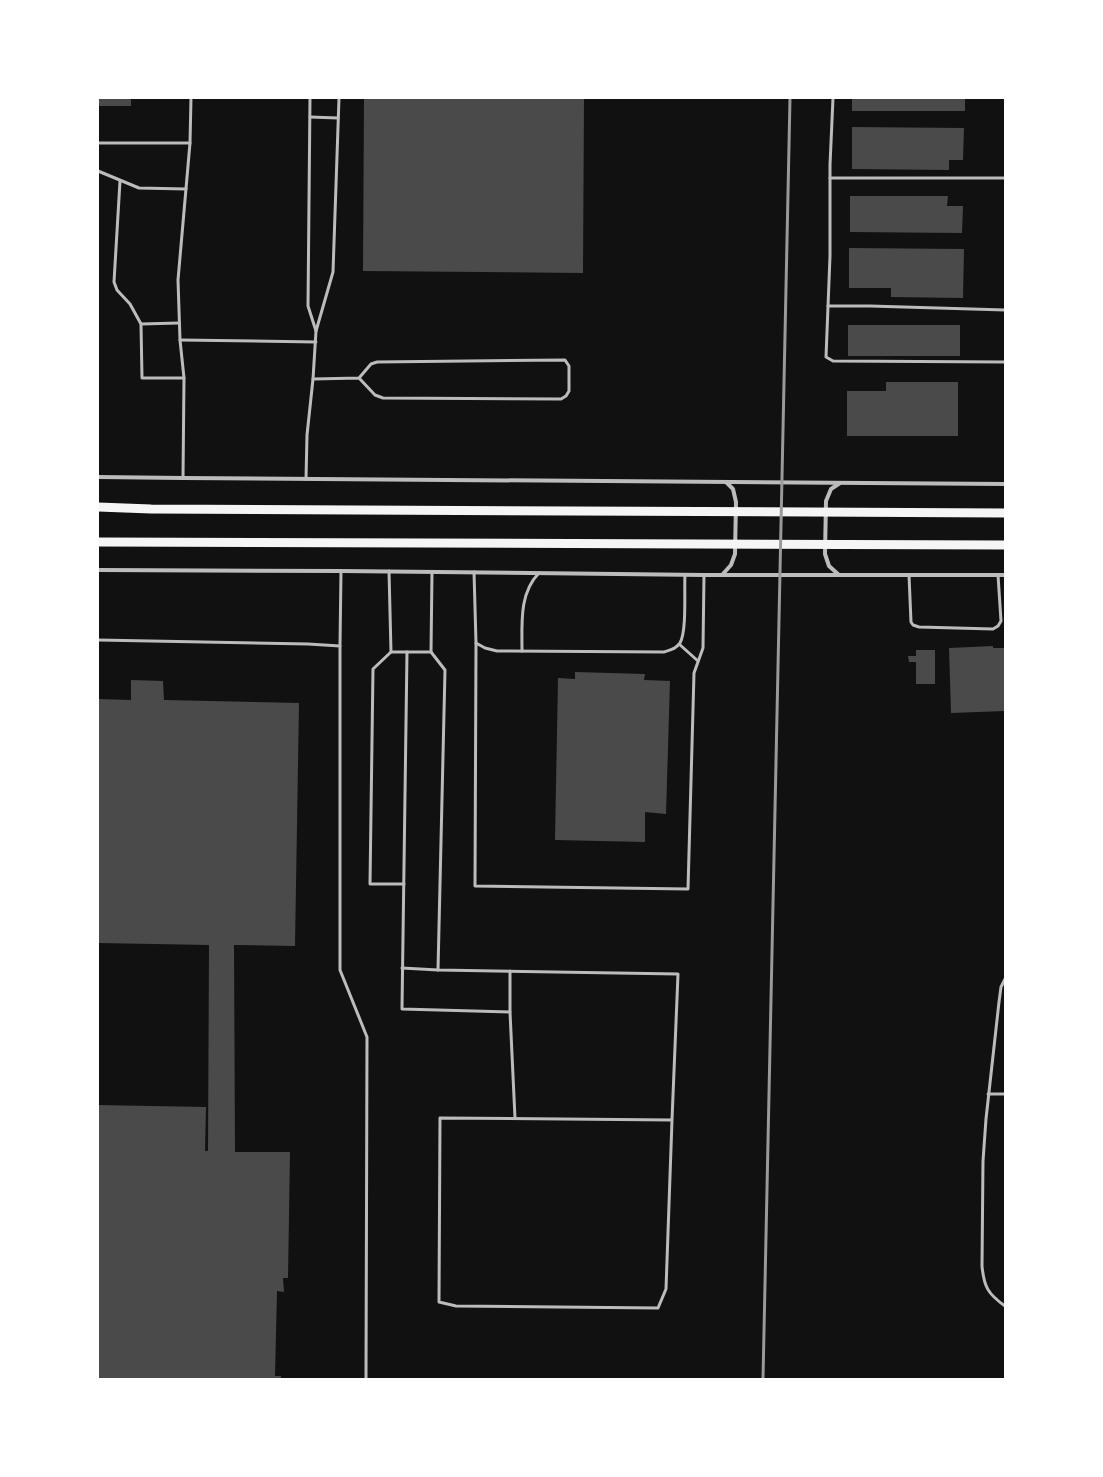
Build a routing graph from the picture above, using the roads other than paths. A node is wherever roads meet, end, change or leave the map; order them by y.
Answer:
1 (191, 98) edge
2 (310, 98) edge
3 (339, 98) edge
4 (833, 98) edge
5 (310, 117) junction
6 (338, 118) junction
7 (98, 143) edge
8 (190, 143) junction
9 (98, 171) edge
10 (830, 178) junction
11 (1005, 178) edge
12 (120, 181) junction
13 (186, 189) junction
14 (828, 306) junction
15 (1005, 310) edge
16 (179, 323) junction
17 (141, 324) junction
18 (316, 332) junction
19 (180, 340) junction
20 (316, 342) junction
21 (1005, 362) edge
22 (184, 378) junction
23 (359, 378) junction
24 (313, 379) junction
25 (98, 477) edge
26 (183, 478) junction
27 (306, 479) junction
28 (726, 482) junction
29 (840, 483) junction
30 (1005, 484) edge
31 (98, 507) edge
32 (1005, 514) edge
33 (98, 542) edge
34 (1005, 545) edge
35 (98, 570) edge
36 (341, 571) junction
37 (389, 571) junction
38 (432, 572) junction
39 (474, 572) junction
40 (540, 573) junction
41 (685, 575) junction
42 (704, 575) junction
43 (722, 575) junction
44 (839, 575) junction
45 (909, 575) junction
46 (998, 575) junction
47 (1005, 575) edge
48 (98, 640) edge
49 (476, 643) junction
50 (679, 644) junction
51 (340, 646) junction
52 (522, 651) junction
53 (391, 652) junction
54 (407, 652) junction
55 (431, 652) junction
56 (698, 660) junction
57 (404, 884) junction
58 (402, 968) junction
59 (438, 970) junction
60 (510, 971) junction
61 (1005, 980) edge
62 (510, 1012) junction
63 (988, 1094) junction
64 (1005, 1094) edge
65 (515, 1118) junction
66 (672, 1120) junction
67 (1005, 1306) edge
68 (366, 1379) edge

1 - 8 lane
2 - 5 lane
3 - 6 lane
4 - 10 lane
5 - 6 lane
5 - 18 lane
6 - 18 lane
7 - 8 lane
8 - 13 lane
9 - 12 lane
10 - 11 lane
10 - 14 lane
12 - 13 lane
12 - 17 lane
13 - 16 lane
14 - 15 lane
14 - 21 lane
16 - 17 lane
16 - 19 lane
17 - 22 lane
18 - 20 lane
19 - 20 lane
19 - 22 lane
20 - 24 lane
22 - 26 lane
23 - 23 lane
23 - 24 lane
24 - 27 lane
25 - 26 street
26 - 27 street
27 - 28 street
28 - 29 street
28 - 43 street
29 - 30 street
29 - 44 street
31 - 32 main road
33 - 34 main road
35 - 36 street
36 - 37 street
36 - 51 lane
37 - 38 street
37 - 53 lane
38 - 39 street
38 - 55 lane
39 - 40 street
39 - 49 lane
40 - 41 street
40 - 52 lane
41 - 42 street
41 - 50 lane
42 - 43 street
42 - 56 lane
43 - 44 street
44 - 45 street
45 - 46 street
45 - 46 lane
46 - 47 street
48 - 51 lane
49 - 52 lane
49 - 56 lane
50 - 52 lane
50 - 56 lane
51 - 68 lane
53 - 54 lane
53 - 57 lane
54 - 55 lane
54 - 57 lane
55 - 59 lane
57 - 58 lane
58 - 59 lane
58 - 62 lane
59 - 60 lane
60 - 62 lane
60 - 66 lane
61 - 63 lane
62 - 65 lane
63 - 64 lane
63 - 67 lane
65 - 66 lane
65 - 66 lane

